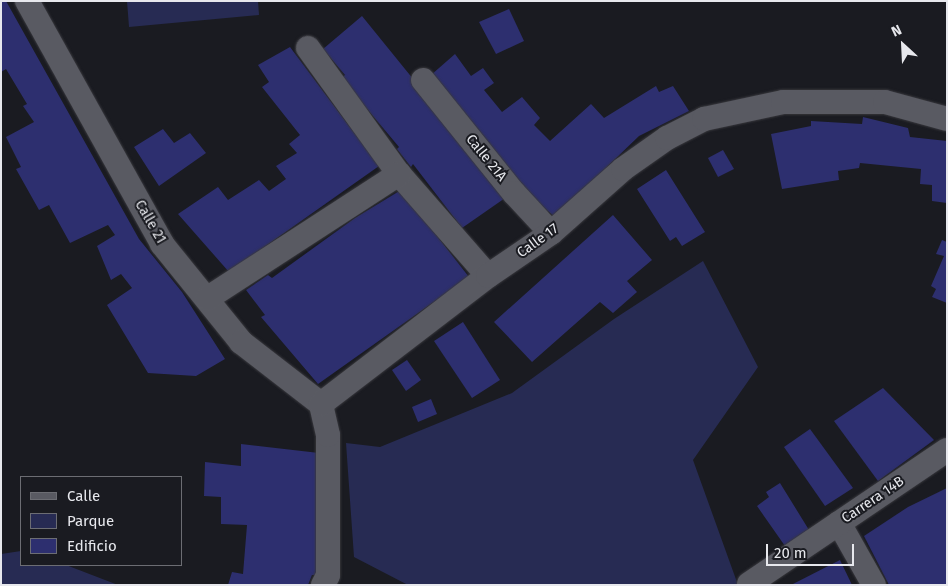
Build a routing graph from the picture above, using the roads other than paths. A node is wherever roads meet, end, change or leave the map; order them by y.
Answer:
1 (27, 1) edge
2 (308, 48) dead end
3 (424, 80) dead end
4 (947, 119) edge
5 (399, 174) junction
6 (551, 233) junction
7 (488, 276) junction
8 (208, 298) junction
9 (321, 404) junction
10 (947, 450) edge
11 (839, 523) junction
12 (749, 584) edge
13 (323, 585) edge
14 (874, 585) edge

1 - 8 street, Calle 21
2 - 5 street
3 - 6 street, Calle 21A
4 - 6 street, Calle 17
5 - 7 street
5 - 8 street
6 - 7 street, Calle 17
7 - 9 street, Calle 17
8 - 9 street, Calle 21
9 - 13 street
10 - 11 street, Carrera 14B
11 - 12 street, Carrera 14B
11 - 14 street

